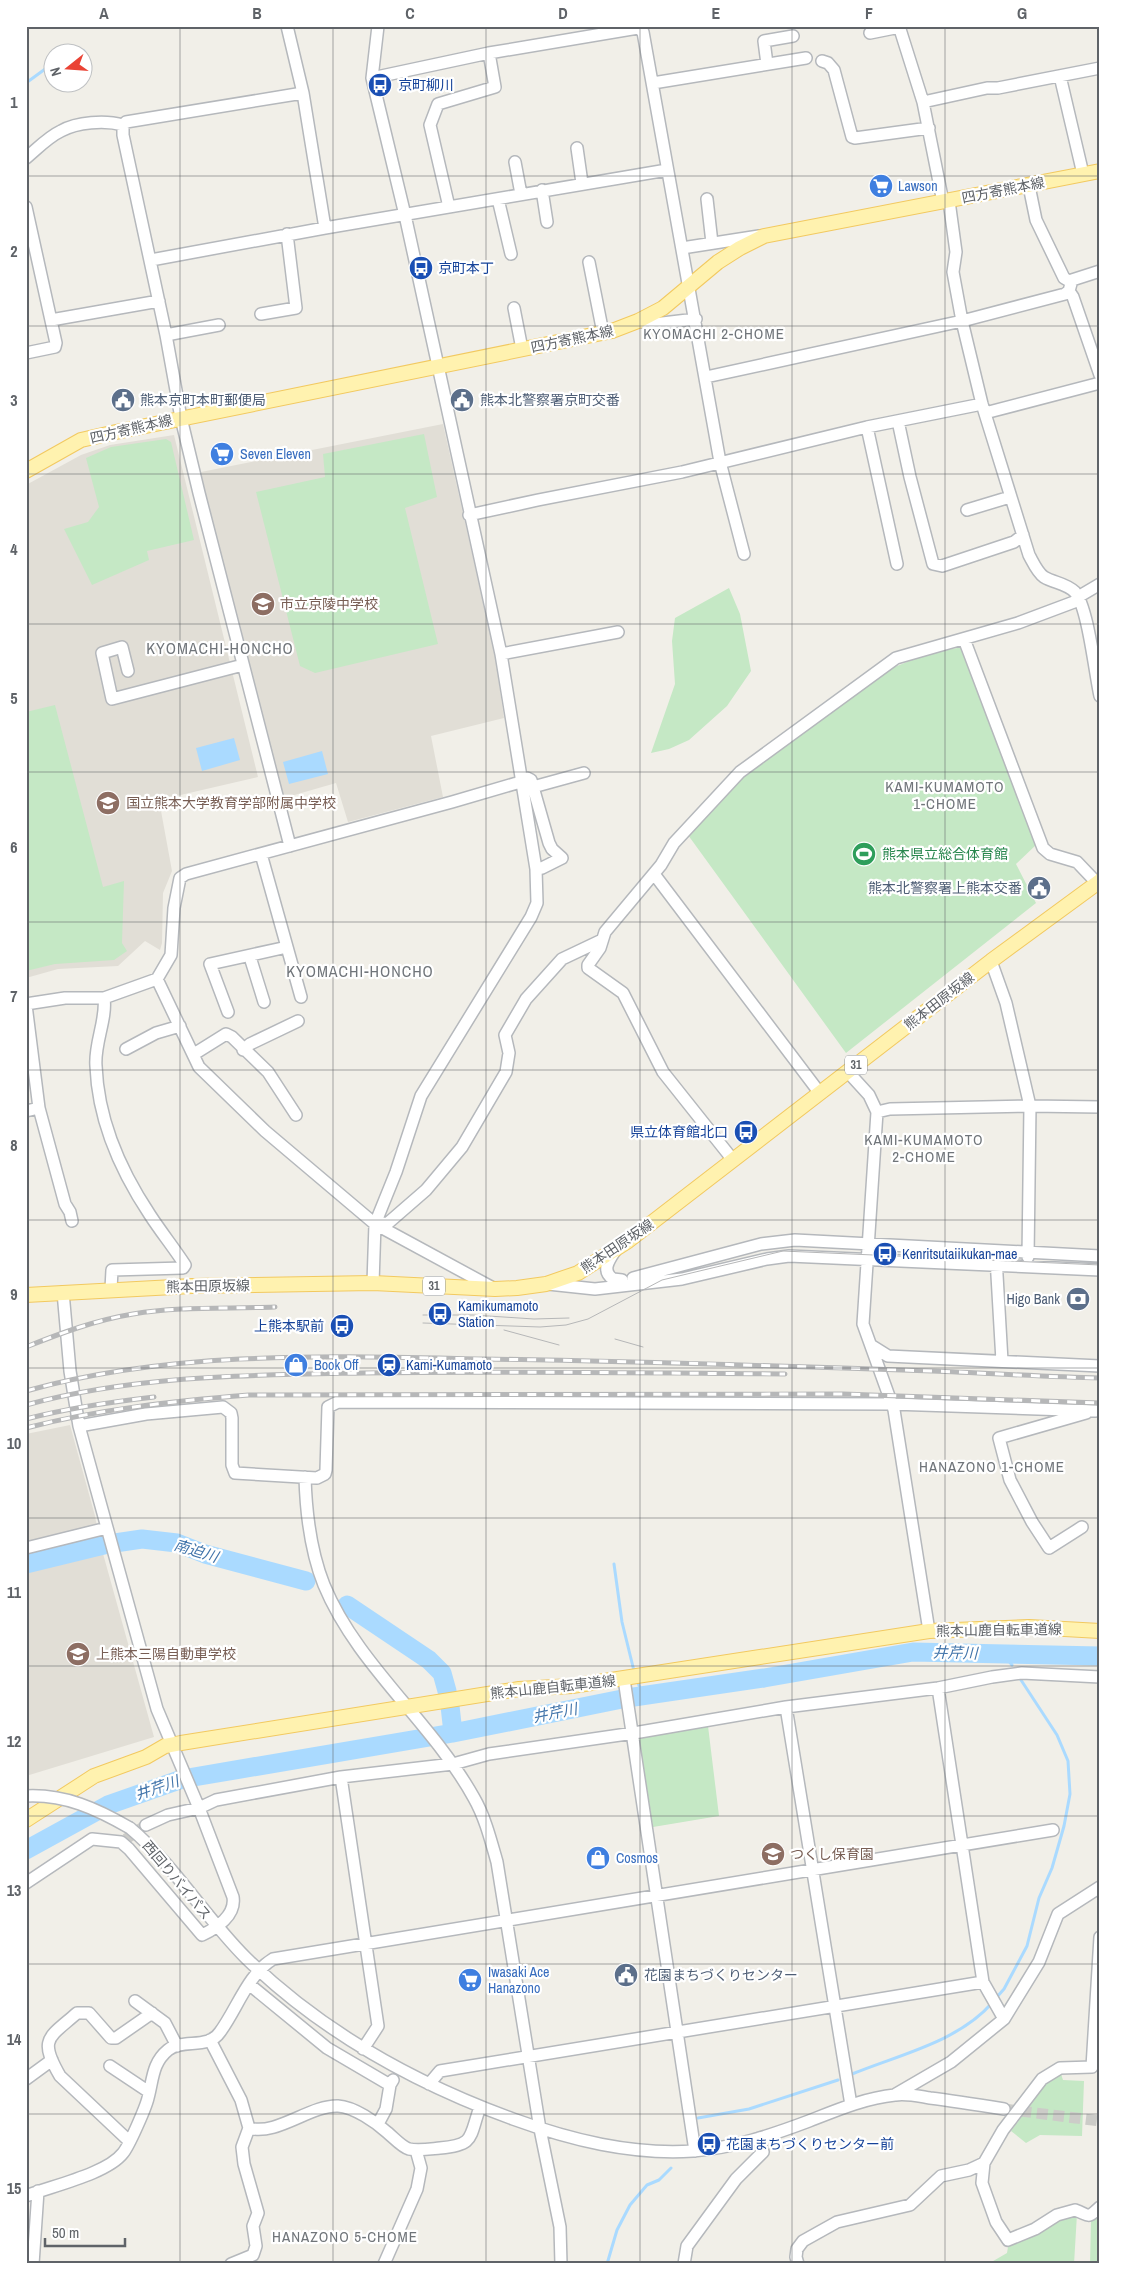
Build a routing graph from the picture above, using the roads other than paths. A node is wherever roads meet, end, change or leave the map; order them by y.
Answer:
1 (287, 26) edge
2 (378, 26) edge
3 (900, 27) edge
4 (870, 33) dead end
5 (787, 41) dead end
6 (489, 53) junction
7 (806, 58) dead end
8 (822, 60) dead end
9 (767, 64) junction
10 (1100, 68) edge
11 (1060, 76) junction
12 (372, 78) junction
13 (653, 83) junction
14 (303, 93) junction
15 (923, 102) junction
16 (123, 125) junction
17 (929, 128) junction
18 (577, 148) dead end
19 (26, 158) edge
20 (515, 162) dead end
21 (667, 170) junction
22 (1100, 171) edge
23 (1082, 174) junction
24 (582, 183) junction
25 (1029, 186) junction
26 (542, 190) junction
27 (521, 194) junction
28 (498, 199) junction
29 (706, 199) dead end
30 (946, 202) junction
31 (449, 207) junction
32 (26, 208) edge
33 (405, 215) junction
34 (547, 222) dead end
35 (325, 228) junction
36 (287, 234) junction
37 (764, 236) junction
38 (712, 242) junction
39 (682, 248) junction
40 (511, 254) dead end
41 (32, 258) edge
42 (150, 260) junction
43 (589, 262) dead end
44 (1100, 271) edge
45 (690, 286) junction
46 (1070, 286) junction
47 (159, 301) junction
48 (514, 308) dead end
49 (261, 314) dead end
50 (696, 319) junction
51 (51, 320) junction
52 (962, 321) junction
53 (638, 322) junction
54 (219, 325) dead end
55 (603, 333) junction
56 (166, 335) junction
57 (522, 349) junction
58 (26, 354) edge
59 (436, 367) junction
60 (1100, 375) edge
61 (706, 376) junction
62 (1100, 384) edge
63 (983, 408) junction
64 (181, 418) junction
65 (898, 421) junction
66 (867, 427) junction
67 (720, 462) junction
68 (26, 471) edge
69 (1010, 497) junction
70 (967, 510) dead end
71 (470, 515) junction
72 (1023, 535) junction
73 (744, 554) dead end
74 (897, 564) dead end
75 (1100, 584) edge
76 (1078, 596) junction
77 (618, 632) dead end
78 (964, 639) junction
79 (501, 654) junction
80 (243, 665) junction
81 (128, 671) dead end
82 (1100, 696) edge
83 (584, 773) dead end
84 (521, 781) junction
85 (533, 787) junction
86 (290, 846) junction
87 (260, 854) junction
88 (536, 869) junction
89 (654, 874) junction
90 (1099, 885) edge
91 (602, 940) junction
92 (287, 947) junction
93 (250, 956) junction
94 (991, 961) junction
95 (157, 979) junction
96 (301, 996) dead end
97 (104, 998) junction
98 (264, 1002) dead end
99 (26, 1005) edge
100 (228, 1012) dead end
101 (298, 1021) dead end
102 (180, 1026) junction
103 (126, 1049) dead end
104 (244, 1050) junction
105 (194, 1054) junction
106 (848, 1072) junction
107 (818, 1092) junction
108 (1030, 1106) junction
109 (1100, 1107) edge
110 (39, 1108) junction
111 (26, 1111) edge
112 (877, 1112) junction
113 (296, 1115) dead end
114 (734, 1160) junction
115 (72, 1221) dead end
116 (375, 1224) junction
117 (867, 1244) junction
118 (616, 1248) junction
119 (996, 1249) junction
120 (1028, 1251) junction
121 (1100, 1256) edge
122 (866, 1259) junction
123 (996, 1265) junction
124 (1028, 1266) junction
125 (1100, 1270) edge
126 (622, 1280) junction
127 (373, 1283) junction
128 (546, 1284) junction
129 (111, 1289) junction
130 (495, 1289) junction
131 (595, 1289) junction
132 (63, 1292) junction
133 (26, 1294) edge
134 (872, 1346) junction
135 (1002, 1361) junction
136 (1100, 1366) edge
137 (892, 1404) junction
138 (1098, 1411) edge
139 (79, 1426) junction
140 (305, 1477) junction
141 (1082, 1527) dead end
142 (108, 1531) junction
143 (26, 1548) edge
144 (929, 1631) junction
145 (1100, 1631) edge
146 (1100, 1677) edge
147 (626, 1678) junction
148 (938, 1688) junction
149 (786, 1707) junction
150 (412, 1710) junction
151 (634, 1733) junction
152 (174, 1749) junction
153 (450, 1762) junction
154 (341, 1777) junction
155 (26, 1796) edge
156 (198, 1806) junction
157 (26, 1820) edge
158 (146, 1825) tunnel mouth
159 (1053, 1830) dead end
160 (126, 1836) junction
161 (962, 1846) junction
162 (813, 1870) junction
163 (26, 1882) edge
164 (1100, 1887) edge
165 (657, 1897) junction
166 (506, 1921) junction
167 (215, 1926) junction
168 (1100, 1937) edge
169 (366, 1943) junction
170 (260, 1969) junction
171 (983, 1982) junction
172 (250, 1985) junction
173 (135, 2001) dead end
174 (836, 2006) junction
175 (152, 2012) junction
176 (1004, 2019) junction
177 (677, 2032) junction
178 (210, 2040) junction
179 (177, 2046) junction
180 (363, 2049) junction
181 (528, 2056) junction
182 (52, 2060) junction
183 (110, 2066) dead end
184 (400, 2071) junction
185 (26, 2079) edge
186 (429, 2084) junction
187 (390, 2085) junction
188 (149, 2092) junction
189 (896, 2094) junction
190 (851, 2105) junction
191 (480, 2107) junction
192 (1004, 2109) tunnel mouth
193 (378, 2124) junction
194 (249, 2128) junction
195 (540, 2129) junction
196 (759, 2138) junction
197 (129, 2140) junction
198 (416, 2150) junction
199 (695, 2151) junction
200 (984, 2163) junction
201 (38, 2192) junction
202 (26, 2196) edge
203 (1100, 2206) edge
204 (33, 2264) edge
205 (231, 2264) edge
206 (384, 2264) edge
207 (561, 2264) edge
208 (684, 2264) edge
209 (798, 2264) edge

1 - 14 street
2 - 12 street
3 - 4 street
3 - 15 street
5 - 9 street
6 - 12 street
6 - 13 street
6 - 31 street
7 - 9 street
8 - 17 street
9 - 13 street
10 - 11 street
11 - 15 street
11 - 23 street
12 - 33 street
13 - 21 street
14 - 16 street
14 - 35 street
15 - 17 street
16 - 19 street
16 - 42 street
17 - 30 street
18 - 24 street
20 - 27 street
21 - 24 street
21 - 39 street
22 - 23 main road, 四方寄熊本線
23 - 25 main road, 四方寄熊本線
24 - 26 street
25 - 30 main road, 四方寄熊本線
25 - 46 street
26 - 27 street
26 - 34 street
27 - 28 street
28 - 31 street
28 - 40 street
29 - 38 street
30 - 37 main road, 四方寄熊本線
30 - 52 street
31 - 33 street
32 - 41 street
33 - 35 street
33 - 59 street
35 - 36 street
36 - 42 street
36 - 49 street
37 - 38 street
37 - 45 main road, 四方寄熊本線
38 - 39 street
39 - 45 street
41 - 51 street
42 - 47 street
43 - 55 street
44 - 46 street
45 - 50 street
45 - 53 main road, 四方寄熊本線
46 - 52 street
46 - 60 street
47 - 51 street
47 - 56 street
48 - 57 street
50 - 53 street
50 - 61 street
51 - 58 street
52 - 61 street
52 - 63 street
53 - 55 main road, 四方寄熊本線
54 - 56 street
55 - 57 main road, 四方寄熊本線
56 - 64 street
57 - 59 main road, 四方寄熊本線
59 - 64 main road, 四方寄熊本線
59 - 71 street
61 - 67 street
62 - 63 street
63 - 65 street
63 - 69 street
64 - 68 main road, 四方寄熊本線
64 - 80 street
65 - 66 street
65 - 72 street
66 - 67 street
66 - 74 street
67 - 71 street
67 - 73 street
69 - 70 street
69 - 72 street
71 - 79 street
72 - 76 street
75 - 76 street
76 - 78 street
76 - 82 street
77 - 79 street
78 - 89 street
78 - 90 street
79 - 84 street
80 - 81 street
80 - 86 street
83 - 85 street
84 - 85 street
84 - 86 street
84 - 88 street
85 - 88 street
86 - 87 street
87 - 92 street
87 - 95 street
88 - 116 street
89 - 91 street
89 - 107 street
90 - 94 main road, 熊本田原坂線 / 31
91 - 114 street
91 - 116 street
92 - 93 street
92 - 96 street
93 - 98 street
93 - 100 street
94 - 106 main road, 熊本田原坂線 / 31
94 - 108 street
95 - 97 street
95 - 102 street
97 - 99 street
97 - 129 street
99 - 110 street
101 - 104 street
102 - 103 street
102 - 105 street
104 - 105 street
104 - 113 street
105 - 116 street
106 - 107 main road, 熊本田原坂線 / 31
106 - 112 street
107 - 114 main road, 熊本田原坂線 / 31
108 - 109 street
108 - 112 street
108 - 120 street
110 - 111 street
110 - 115 street
112 - 117 street
114 - 118 main road, 熊本田原坂線 / 31
116 - 127 street
116 - 130 street
117 - 119 street
117 - 122 street
117 - 126 street
118 - 126 street
118 - 128 main road, 熊本田原坂線 / 31
119 - 120 street
119 - 123 street
120 - 121 street
120 - 124 street
122 - 123 street
122 - 131 street
122 - 134 street
123 - 124 street
123 - 135 street
124 - 125 street
126 - 131 street
127 - 129 main road, 熊本田原坂線 / 31
127 - 130 main road, 熊本田原坂線 / 31
128 - 130 main road, 熊本田原坂線 / 31
128 - 131 street
129 - 132 main road, 熊本田原坂線 / 31
132 - 133 main road, 熊本田原坂線 / 31
132 - 139 street
134 - 135 street
134 - 137 street
135 - 136 street
137 - 138 street
137 - 140 street
137 - 144 street
138 - 141 street
139 - 140 street
139 - 142 street
140 - 150 street
142 - 143 street
142 - 152 street
144 - 145 main road, 熊本山鹿自転車道線
144 - 147 main road, 熊本山鹿自転車道線
146 - 148 street
147 - 150 main road, 熊本山鹿自転車道線
147 - 151 street
148 - 149 street
148 - 161 street
149 - 151 street
149 - 162 street
150 - 152 main road, 熊本山鹿自転車道線
150 - 153 street
151 - 153 street
151 - 165 street
152 - 156 street
152 - 157 main road, 熊本山鹿自転車道線
153 - 154 street
153 - 166 street
154 - 156 street
154 - 169 street
155 - 160 street, 西回りバイパス, bridge
156 - 158 street
156 - 167 street
159 - 161 street
160 - 163 street
160 - 167 street, 西回りバイパス
160 - 167 street
161 - 162 street
161 - 171 street
162 - 165 street
162 - 174 street
164 - 176 street
165 - 166 street
165 - 177 street
166 - 169 street
166 - 181 street
167 - 170 street, 西回りバイパス
168 - 200 street
169 - 170 street
169 - 180 street
170 - 172 street
170 - 180 street, 西回りバイパス
171 - 174 street
171 - 176 street
172 - 178 street
172 - 187 street
173 - 175 street
174 - 177 street
174 - 190 street
175 - 179 street
175 - 182 street
176 - 189 street
177 - 181 street
177 - 199 street
178 - 179 street
178 - 194 street
179 - 188 street
180 - 184 street, 西回りバイパス
181 - 186 street
181 - 195 street
182 - 185 street
182 - 197 street
183 - 188 street
184 - 186 street, 西回りバイパス
184 - 187 street
186 - 191 street, 西回りバイパス
187 - 193 street
188 - 197 street
189 - 190 street, 西回りバイパス
189 - 192 street
190 - 196 street, 西回りバイパス
191 - 195 street, 西回りバイパス
191 - 198 street
193 - 194 street
193 - 198 street
194 - 205 street
195 - 199 street, 西回りバイパス
195 - 207 street
196 - 199 street, 西回りバイパス
196 - 208 street
197 - 201 street
198 - 206 street
200 - 203 street
200 - 209 street
201 - 202 street
201 - 204 street

